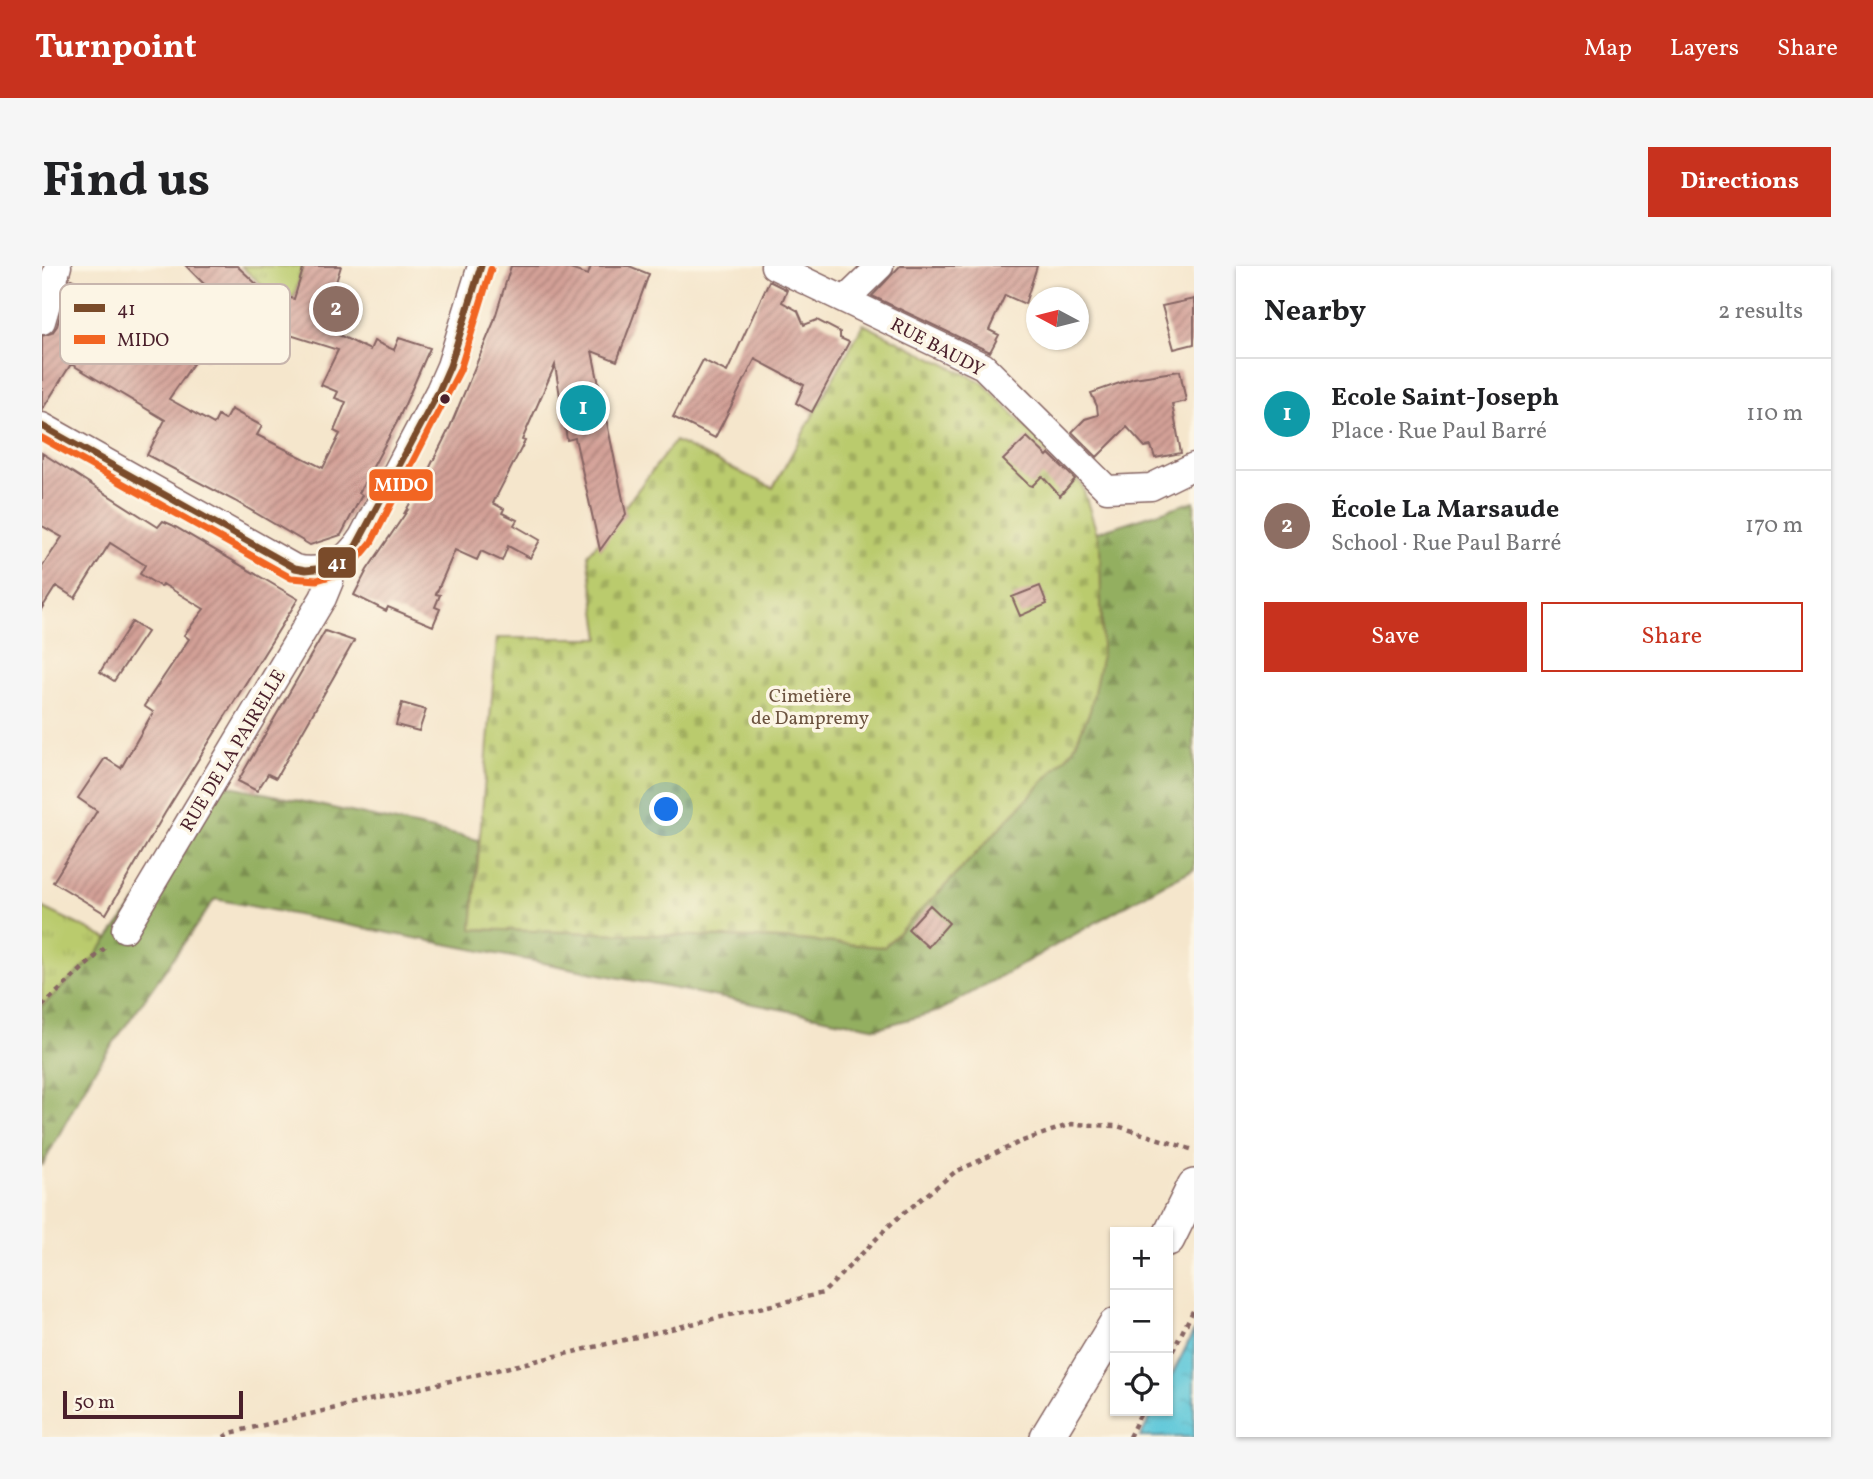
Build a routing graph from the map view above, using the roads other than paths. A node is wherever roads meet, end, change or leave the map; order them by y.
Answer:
1 (58, 266) edge
2 (481, 266) edge
3 (774, 266) edge
4 (880, 266) edge
5 (846, 299) junction
6 (42, 321) edge
7 (42, 426) edge
8 (1194, 466) edge
9 (329, 568) junction
10 (125, 929) road end
11 (1194, 1186) edge
12 (1173, 1229) edge
13 (1110, 1333) edge
14 (1047, 1437) edge

1 - 6 street
2 - 9 street
3 - 5 street, RUE BAUDY
4 - 5 street
5 - 8 street, RUE BAUDY
7 - 9 street
9 - 10 street, RUE DE LA PAIRELLE
11 - 12 main road
13 - 14 main road

